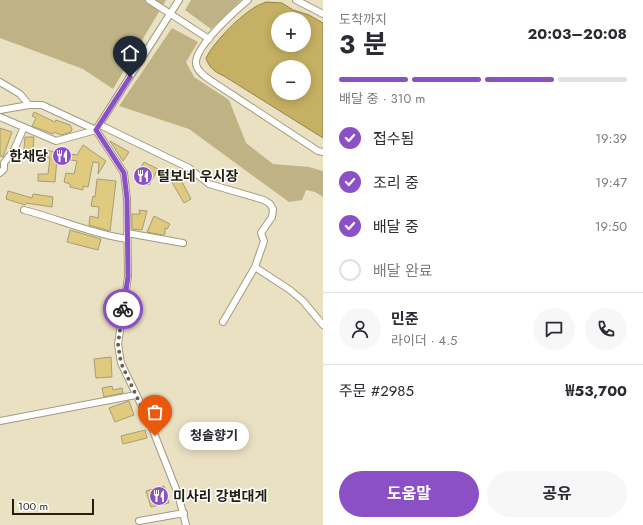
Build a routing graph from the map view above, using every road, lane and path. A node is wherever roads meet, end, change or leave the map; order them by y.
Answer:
1 (149, 0) edge
2 (178, 0) edge
3 (248, 0) edge
4 (296, 0) edge
5 (170, 13) junction
6 (323, 14) edge
7 (209, 39) junction
8 (0, 82) edge
9 (29, 105) junction
10 (0, 110) edge
11 (0, 117) edge
12 (24, 127) junction
13 (98, 127) junction
14 (323, 152) edge
15 (0, 173) edge
16 (24, 210) dead end
17 (127, 233) junction
18 (127, 240) junction
19 (183, 243) dead end
20 (255, 267) junction
21 (223, 322) dead end
22 (323, 325) edge
23 (136, 395) junction
24 (0, 421) edge
25 (184, 514) junction
26 (140, 521) dead end
27 (186, 525) edge

1 - 5 street
2 - 5 street
3 - 7 street
4 - 6 street
5 - 7 street
5 - 13 street
7 - 14 street
8 - 9 street
9 - 10 street
9 - 13 street
11 - 12 street
12 - 13 street
12 - 15 street
13 - 17 street
13 - 20 street
16 - 18 street
17 - 18 street
17 - 19 street
18 - 23 street
20 - 21 street
20 - 22 street
23 - 24 street
23 - 25 street
25 - 26 street
25 - 27 street

